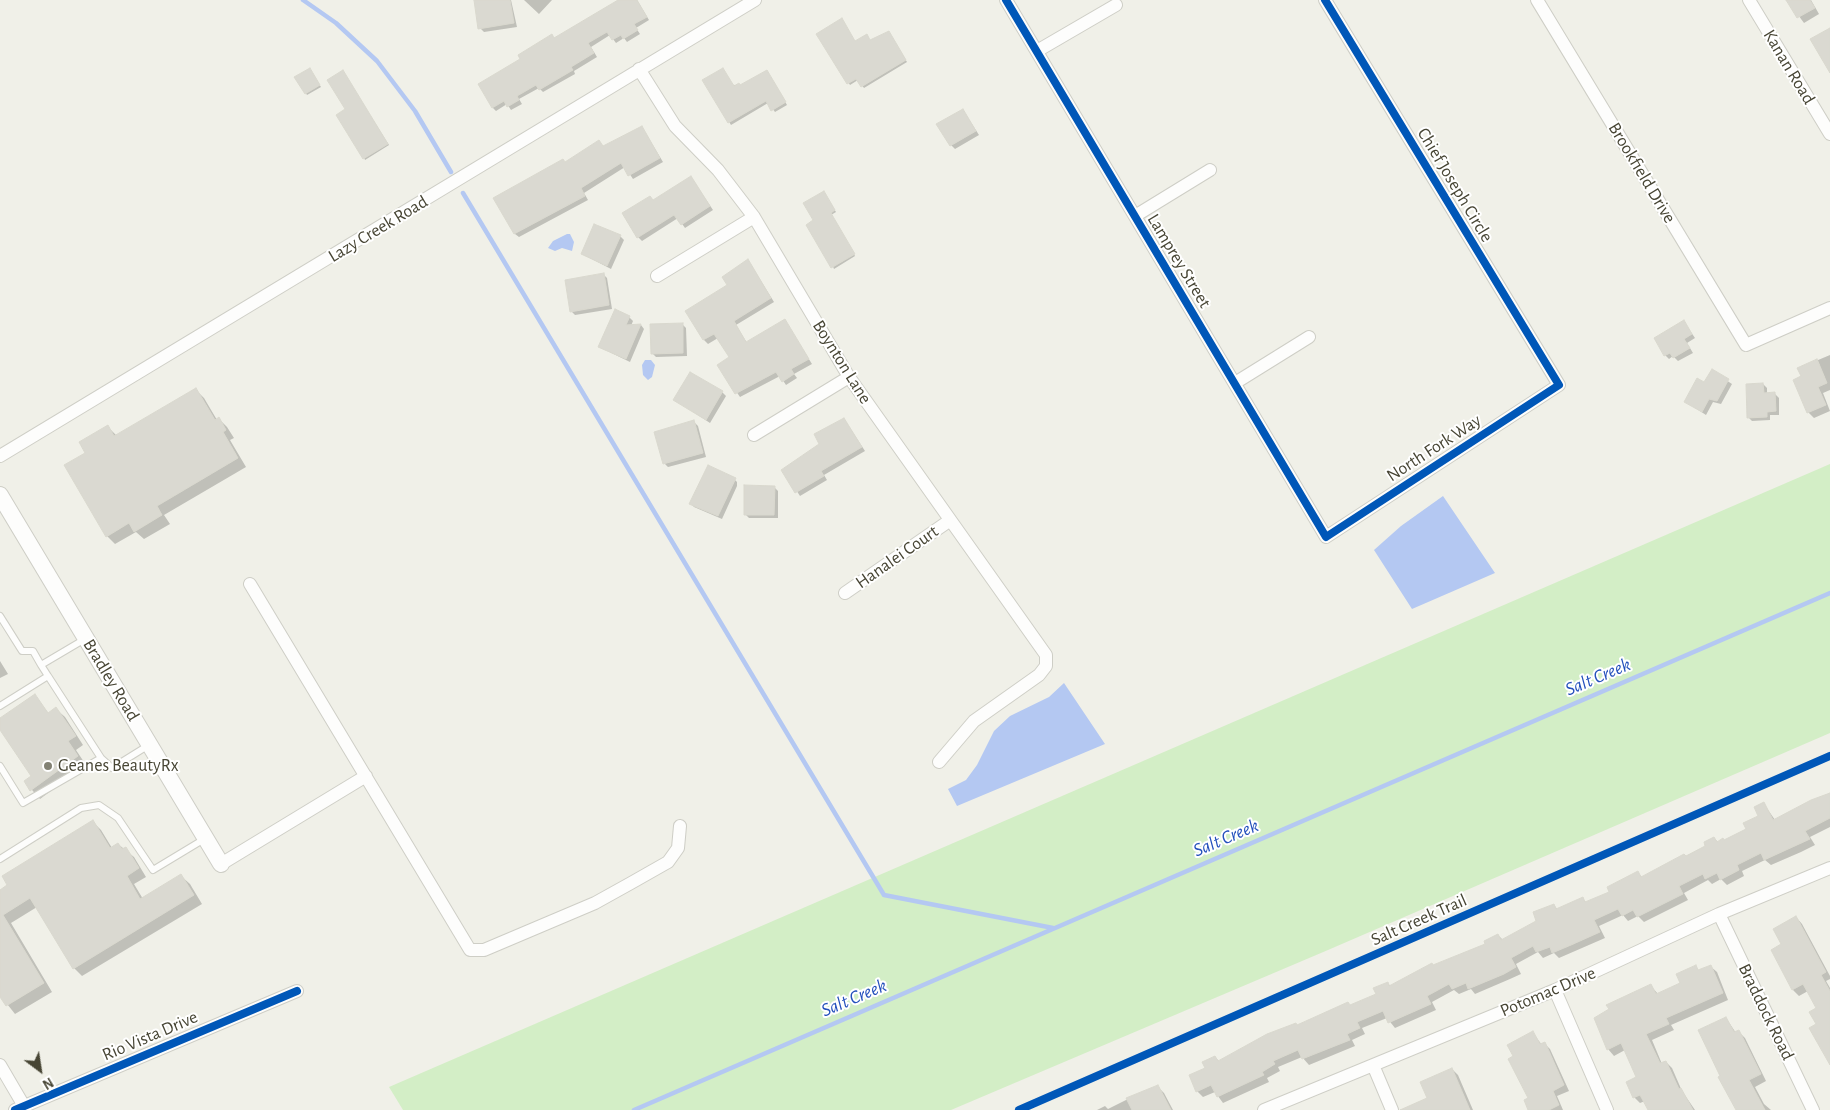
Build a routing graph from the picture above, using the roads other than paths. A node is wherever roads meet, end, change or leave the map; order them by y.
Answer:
1 (753, 0) edge
2 (1006, 0) edge
3 (1325, 0) edge
4 (1537, 0) edge
5 (1749, 0) edge
6 (1116, 4) dead end
7 (1037, 52) junction
8 (639, 69) junction
9 (1825, 115) edge
10 (1830, 134) edge
11 (1210, 170) dead end
12 (1135, 216) junction
13 (754, 217) junction
14 (657, 276) dead end
15 (1830, 308) edge
16 (1309, 337) dead end
17 (849, 377) junction
18 (1234, 383) junction
19 (1558, 385) joint
20 (754, 435) dead end
21 (0, 456) edge
22 (2, 503) edge
23 (949, 521) junction
24 (1326, 537) joint
25 (250, 584) dead end
26 (845, 593) dead end
27 (0, 616) edge
28 (86, 638) junction
29 (41, 664) junction
30 (48, 676) junction
31 (0, 706) edge
32 (150, 745) junction
33 (101, 758) junction
34 (939, 762) dead end
35 (0, 766) edge
36 (366, 776) junction
37 (680, 826) dead end
38 (206, 838) junction
39 (0, 859) edge
40 (221, 864) joint
41 (1830, 868) edge
42 (1719, 914) junction
43 (1555, 990) junction
44 (297, 991) dead end
45 (1373, 1065) junction
46 (0, 1066) edge
47 (20, 1108) edge
48 (1264, 1110) edge
49 (1392, 1110) edge
50 (1607, 1110) edge
51 (1813, 1110) edge

1 - 8 street, Lazy Creek Road
2 - 7 street, Lamprey Street
3 - 19 street, Chief Joseph Circle
4 - 15 street, Brookfield Drive
5 - 9 street, Kanan Road
6 - 7 street
7 - 12 street, Lamprey Street
8 - 13 street, Boynton Lane
8 - 21 street, Lazy Creek Road
9 - 10 street, Kanan Road
11 - 12 street
12 - 18 street, Lamprey Street
13 - 14 street
13 - 17 street, Boynton Lane
16 - 18 street
17 - 20 street
17 - 23 street, Boynton Lane
18 - 24 street, Lamprey Street
19 - 24 street, North Fork Way
22 - 28 street, Bradley Road
23 - 26 street, Hanalei Court
23 - 34 street, Boynton Lane
25 - 36 street
27 - 29 lane
28 - 29 lane
28 - 32 street, Bradley Road
29 - 30 lane
30 - 31 lane
30 - 33 lane
32 - 33 lane
32 - 38 street, Bradley Road
33 - 35 lane
36 - 37 street
36 - 40 street
38 - 39 lane
38 - 40 street, Bradley Road
41 - 42 street, Potomac Drive
42 - 43 street, Potomac Drive
42 - 51 street, Braddock Road
43 - 45 street, Potomac Drive
43 - 50 street
44 - 47 street, Rio Vista Drive
45 - 48 street, Potomac Drive
45 - 49 street
46 - 47 street

